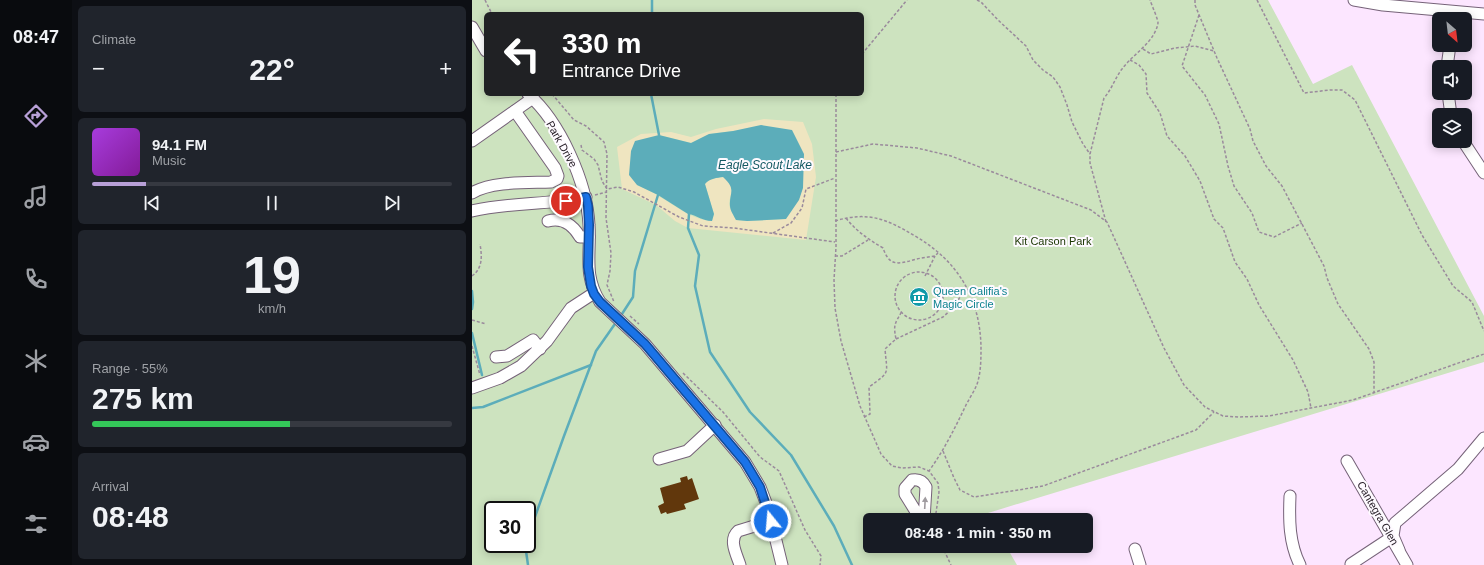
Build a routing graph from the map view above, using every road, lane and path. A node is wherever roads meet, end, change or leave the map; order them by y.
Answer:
1 (485, 0) edge
2 (907, 0) edge
3 (977, 0) edge
4 (1150, 0) edge
5 (1195, 0) edge
6 (1257, 0) edge
7 (1354, 0) edge
8 (491, 12) edge
9 (1436, 12) edge
10 (1472, 14) edge
11 (1484, 14) edge
12 (1199, 15) junction
13 (472, 27) edge
14 (1188, 47) junction
15 (484, 48) edge
16 (1142, 49) junction
17 (1214, 51) junction
18 (864, 52) edge
19 (1130, 60) junction
20 (530, 96) edge
21 (554, 96) edge
22 (836, 96) edge
23 (515, 111) junction
24 (472, 141) edge
25 (581, 145) dead end
26 (1468, 148) edge
27 (836, 152) junction
28 (1090, 154) junction
29 (1484, 173) edge
30 (835, 178) junction
31 (607, 189) junction
32 (472, 192) edge
33 (606, 192) junction
34 (472, 197) edge
35 (586, 197) junction
36 (474, 211) edge
37 (846, 218) junction
38 (548, 221) dead end
39 (835, 221) junction
40 (1106, 222) junction
41 (1302, 223) junction
42 (772, 233) junction
43 (589, 237) junction
44 (868, 240) junction
45 (836, 242) junction
46 (480, 244) dead end
47 (938, 252) junction
48 (835, 256) junction
49 (935, 256) junction
50 (926, 275) junction
51 (472, 276) edge
52 (966, 286) junction
53 (594, 294) junction
54 (902, 311) junction
55 (617, 314) junction
56 (472, 320) edge
57 (486, 324) dead end
58 (1484, 331) edge
59 (896, 339) junction
60 (472, 346) edge
61 (540, 349) junction
62 (1484, 354) edge
63 (496, 357) dead end
64 (681, 371) dead end
65 (483, 383) junction
66 (472, 388) edge
67 (1374, 393) junction
68 (1311, 408) junction
69 (1214, 412) junction
70 (864, 417) junction
71 (715, 425) junction
72 (1484, 438) edge
73 (943, 451) junction
74 (659, 459) dead end
75 (1347, 461) dead end
76 (929, 471) junction
77 (1290, 496) dead end
78 (936, 513) edge
79 (771, 521) junction
80 (1392, 537) junction
81 (1135, 549) dead end
82 (1399, 550) junction
83 (945, 553) edge
84 (1351, 564) dead end
85 (740, 565) edge
86 (782, 565) edge
87 (820, 565) edge
88 (951, 565) edge
89 (1140, 565) edge
90 (1300, 565) edge
91 (1407, 565) edge

1 - 8 path
2 - 18 path
3 - 28 path
4 - 16 path
5 - 12 path
6 - 58 path
7 - 9 street
10 - 11 street
12 - 14 path
12 - 17 path
13 - 15 street
14 - 16 path
14 - 17 path
14 - 41 path
16 - 19 path
17 - 41 path
19 - 28 path
19 - 68 path
20 - 23 street
20 - 35 street, Park Drive
21 - 31 path
22 - 27 path
23 - 24 street
23 - 32 street
25 - 31 path
26 - 29 street
27 - 30 path
27 - 40 path
28 - 40 path
30 - 39 path
30 - 42 path
31 - 33 path
31 - 42 path
33 - 35 path
33 - 55 path
34 - 36 street
35 - 36 street
35 - 43 street, Park Drive
37 - 39 path
37 - 44 path
37 - 47 path
38 - 43 street
39 - 45 path
40 - 69 path
41 - 67 path
42 - 45 path
43 - 53 street, Park Drive
44 - 48 path
44 - 49 path
45 - 48 path
46 - 51 path
47 - 49 path
47 - 52 path
48 - 70 path
49 - 50 path
50 - 54 path
50 - 54 path
52 - 59 path
52 - 73 path
53 - 55 street, Park Drive
53 - 61 street
54 - 59 path
55 - 71 street, Park Drive
56 - 57 path
59 - 70 path
60 - 65 path
61 - 63 street
61 - 65 street
62 - 67 path
64 - 87 path
65 - 66 street
67 - 68 path
68 - 69 path
69 - 73 path
70 - 76 path
71 - 74 street
71 - 79 street, Park Drive
72 - 82 street
73 - 76 path
75 - 80 street, Cantegra Glen
76 - 78 path
77 - 90 street
79 - 85 street
79 - 86 street, Park Drive
80 - 82 street, Cantegra Glen
80 - 84 street
81 - 89 street
82 - 91 street, Cantegra Glen
83 - 88 path

